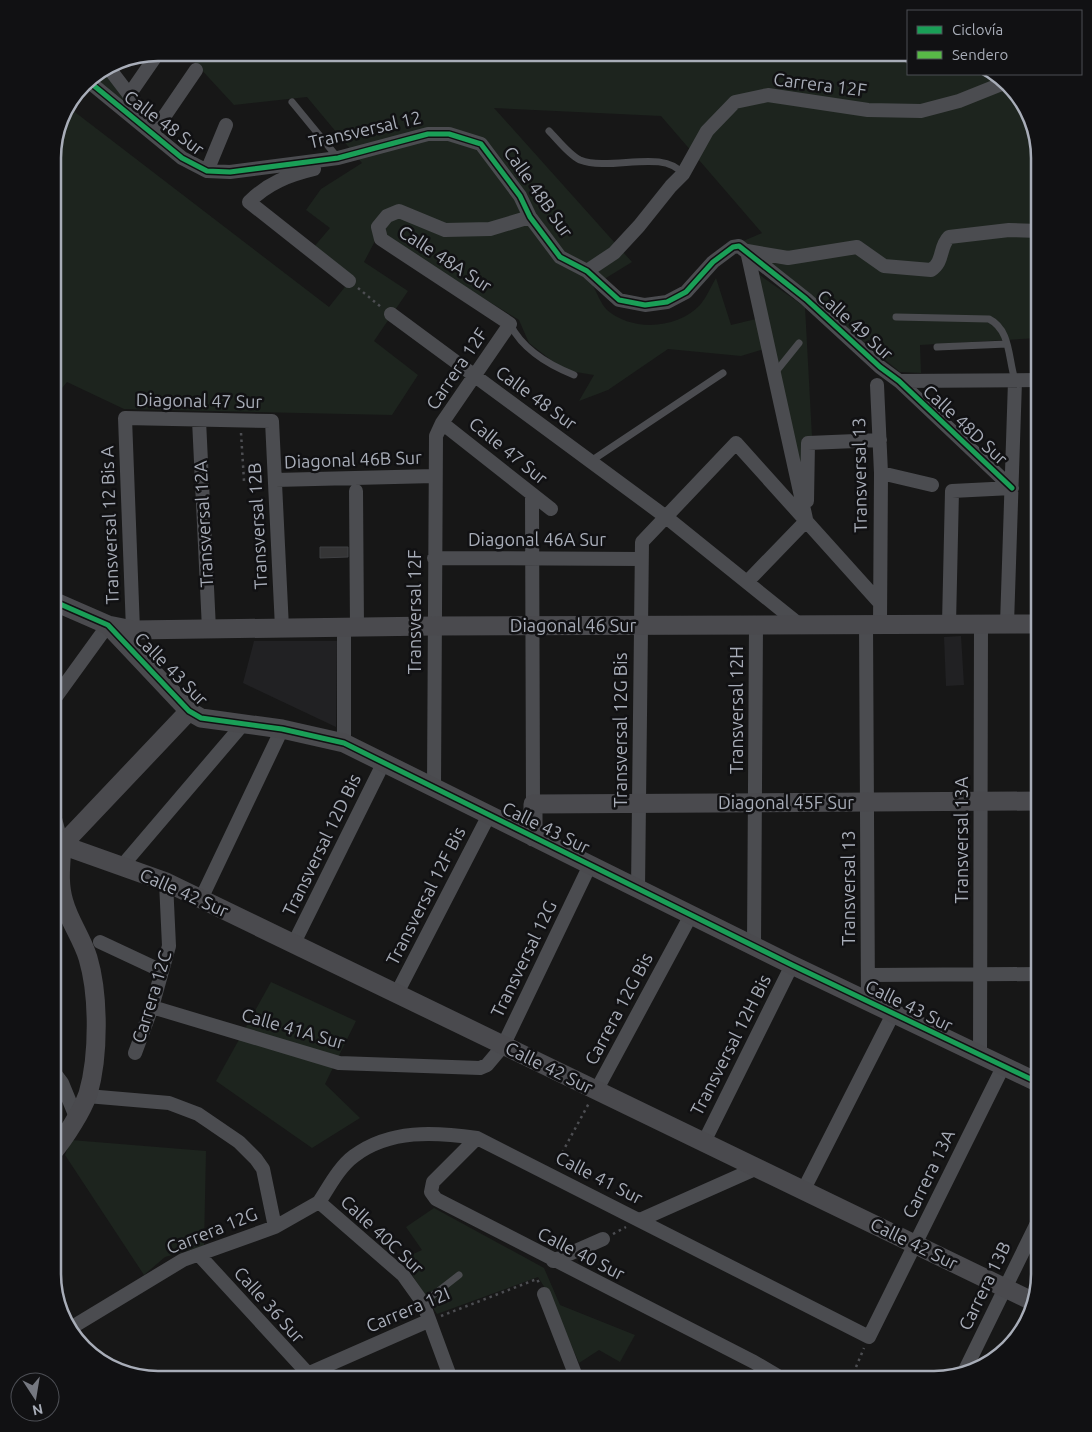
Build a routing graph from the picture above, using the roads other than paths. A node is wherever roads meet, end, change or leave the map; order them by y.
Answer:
1 (152, 61) edge
2 (196, 70) dead end
3 (112, 73) edge
4 (94, 85) edge
5 (998, 86) edge
6 (129, 95) junction
7 (292, 102) dead end
8 (226, 125) dead end
9 (549, 131) dead end
10 (153, 134) junction
11 (449, 134) joint
12 (359, 152) junction
13 (338, 158) junction
14 (207, 171) junction
15 (230, 172) joint
16 (683, 174) junction
17 (530, 217) junction
18 (1031, 231) edge
19 (747, 251) junction
20 (587, 271) junction
21 (349, 281) road end
22 (391, 314) road end
23 (896, 317) dead end
24 (510, 324) junction
25 (799, 343) dead end
26 (1007, 344) junction
27 (937, 347) dead end
28 (723, 373) dead end
29 (574, 375) dead end
30 (774, 375) junction
31 (475, 376) junction
32 (1031, 380) edge
33 (898, 381) junction
34 (1015, 381) junction
35 (877, 385) dead end
36 (125, 418) joint
37 (199, 420) junction
38 (272, 421) joint
39 (442, 423) junction
40 (436, 436) joint
41 (880, 440) junction
42 (591, 461) junction
43 (881, 473) junction
44 (434, 476) junction
45 (275, 480) junction
46 (932, 485) dead end
47 (1012, 488) junction
48 (356, 491) dead end
49 (532, 495) junction
50 (551, 509) dead end
51 (666, 517) junction
52 (806, 521) junction
53 (434, 558) junction
54 (641, 559) junction
55 (532, 560) junction
56 (747, 582) junction
57 (879, 602) junction
58 (61, 604) edge
59 (873, 624) junction
60 (949, 624) junction
61 (981, 624) junction
62 (1007, 624) junction
63 (1031, 624) edge
64 (108, 625) junction
65 (756, 625) junction
66 (800, 625) junction
67 (434, 626) junction
68 (533, 626) junction
69 (640, 626) junction
70 (282, 628) junction
71 (350, 628) junction
72 (210, 629) junction
73 (133, 630) junction
74 (61, 690) edge
75 (189, 711) junction
76 (244, 723) junction
77 (282, 728) junction
78 (344, 743) junction
79 (384, 762) junction
80 (434, 787) junction
81 (1031, 801) edge
82 (867, 802) junction
83 (981, 802) junction
84 (755, 803) junction
85 (533, 804) junction
86 (639, 804) junction
87 (489, 815) junction
88 (61, 835) edge
89 (533, 837) junction
90 (61, 839) edge
91 (590, 865) junction
92 (122, 866) junction
93 (166, 882) junction
94 (638, 889) junction
95 (61, 891) edge
96 (201, 899) junction
97 (691, 915) junction
98 (100, 942) dead end
99 (293, 945) junction
100 (754, 946) junction
101 (792, 965) junction
102 (162, 971) junction
103 (1031, 974) edge
104 (869, 975) junction
105 (981, 975) junction
106 (396, 995) junction
107 (868, 1002) junction
108 (152, 1007) junction
109 (893, 1014) junction
110 (503, 1046) junction
111 (135, 1053) dead end
112 (980, 1056) junction
113 (487, 1065) joint
114 (1003, 1067) junction
115 (1031, 1079) edge
116 (61, 1082) edge
117 (596, 1091) junction
118 (87, 1096) junction
119 (76, 1117) junction
120 (477, 1138) junction
121 (61, 1142) edge
122 (704, 1142) junction
123 (757, 1168) junction
124 (803, 1191) junction
125 (320, 1202) junction
126 (640, 1220) junction
127 (275, 1227) junction
128 (1031, 1237) edge
129 (602, 1239) road end
130 (915, 1244) junction
131 (199, 1255) junction
132 (553, 1261) junction
133 (460, 1276) dead end
134 (1005, 1288) junction
135 (544, 1294) dead end
136 (1027, 1299) edge
137 (423, 1303) junction
138 (428, 1321) junction
139 (76, 1325) edge
140 (869, 1337) joint
141 (967, 1365) edge
142 (299, 1371) edge
143 (320, 1371) edge
144 (447, 1371) edge
145 (573, 1371) edge
146 (768, 1371) edge

1 - 6 street
2 - 10 street
3 - 6 street
4 - 10 street, Calle 48 Sur
5 - 16 street, Carrera 12F
6 - 10 street
7 - 13 lane
8 - 14 street
9 - 16 lane
10 - 14 street, Calle 48 Sur
11 - 12 street, Transversal 12
11 - 17 street, Calle 48B Sur
12 - 13 street, Transversal 12
12 - 21 street
13 - 15 street, Transversal 12
14 - 15 street, Calle 48 Sur
16 - 20 street, Carrera 12F
17 - 20 street, Calle 48B Sur
17 - 24 street, Calle 48A Sur
18 - 19 street
19 - 20 street, Calle 48B Sur
19 - 30 street
19 - 33 street, Calle 49 Sur
22 - 31 street, Calle 48 Sur
23 - 26 lane
24 - 29 lane
24 - 31 street, Carrera 12F
25 - 30 lane
26 - 27 lane
26 - 34 lane
28 - 42 lane
30 - 52 street
31 - 39 street, Carrera 12F
31 - 42 street, Calle 48 Sur
32 - 34 street
33 - 34 street
33 - 47 street, Calle 48D Sur
34 - 47 street
35 - 41 street, Transversal 13
36 - 37 street, Diagonal 47 Sur
36 - 73 street, Transversal 12 Bis A
37 - 38 street, Diagonal 47 Sur
37 - 72 street, Transversal 12A
38 - 45 street, Transversal 12B
39 - 40 street, Carrera 12F
39 - 49 street, Calle 47 Sur
40 - 44 street, Transversal 12F
41 - 43 street, Transversal 13
41 - 52 street
42 - 51 street, Calle 48 Sur
43 - 46 street
43 - 57 street, Transversal 13
44 - 45 street, Diagonal 46B Sur
44 - 53 street, Transversal 12F
45 - 70 street, Transversal 12B
47 - 60 street
47 - 62 street
48 - 71 street
49 - 50 street, Calle 47 Sur
49 - 55 street
51 - 52 street
51 - 54 street, Transversal 12G Bis
51 - 56 street, Calle 48 Sur
52 - 56 street
52 - 57 street
53 - 55 street, Diagonal 46A Sur
53 - 67 street, Transversal 12F
54 - 55 street, Diagonal 46A Sur
54 - 69 street, Transversal 12G Bis
55 - 68 street
56 - 66 street, Calle 48 Sur
57 - 59 street, Transversal 13
58 - 64 street, Calle 43 Sur
59 - 60 street, Diagonal 46 Sur
59 - 66 street, Diagonal 46 Sur
59 - 82 street, Transversal 13
60 - 61 street, Diagonal 46 Sur
61 - 62 street, Diagonal 46 Sur
61 - 83 street, Transversal 13A
62 - 63 street, Diagonal 46 Sur
64 - 73 street, Diagonal 46 Sur
64 - 74 street, Transversal 12 Bis A
64 - 75 street, Calle 43 Sur
65 - 66 street, Diagonal 46 Sur
65 - 69 street, Diagonal 46 Sur
65 - 84 street, Transversal 12H
67 - 68 street, Diagonal 46 Sur
67 - 71 street, Diagonal 46 Sur
67 - 80 street, Transversal 12F
68 - 69 street, Diagonal 46 Sur
68 - 85 street
69 - 86 street, Transversal 12G Bis
70 - 71 street, Diagonal 46 Sur
70 - 72 street, Diagonal 46 Sur
71 - 78 street
72 - 73 street, Diagonal 46 Sur
75 - 76 street, Calle 43 Sur
75 - 88 street
76 - 77 street, Calle 43 Sur
76 - 92 street
77 - 78 street, Calle 43 Sur
77 - 96 street
78 - 79 street, Calle 43 Sur
79 - 80 street, Calle 43 Sur
79 - 99 street, Transversal 12D Bis
80 - 87 street, Calle 43 Sur
81 - 83 street, Diagonal 45F Sur
82 - 83 street, Diagonal 45F Sur
82 - 84 street, Diagonal 45F Sur
82 - 104 street, Transversal 13
83 - 105 street, Transversal 13A
84 - 86 street, Diagonal 45F Sur
84 - 100 street, Transversal 12H
85 - 86 street, Diagonal 45F Sur
85 - 89 street
86 - 94 street, Transversal 12G Bis
87 - 89 street, Calle 43 Sur
87 - 106 street, Transversal 12F Bis
89 - 91 street, Calle 43 Sur
90 - 92 street, Calle 42 Sur
91 - 94 street, Calle 43 Sur
91 - 110 street, Transversal 12G
92 - 93 street, Calle 42 Sur
93 - 96 street, Calle 42 Sur
93 - 102 street, Carrera 12C
94 - 97 street, Calle 43 Sur
95 - 118 street
96 - 99 street, Calle 42 Sur
97 - 100 street, Calle 43 Sur
97 - 117 street, Carrera 12G Bis
98 - 102 street
99 - 106 street, Calle 42 Sur
100 - 101 street, Calle 43 Sur
101 - 107 street, Calle 43 Sur
101 - 122 street, Transversal 12H Bis
102 - 108 street, Carrera 12C
103 - 105 street
104 - 105 street
104 - 107 street, Transversal 13
105 - 112 street, Transversal 13A
106 - 110 street, Calle 42 Sur
107 - 109 street, Calle 43 Sur
108 - 111 street, Carrera 12C
108 - 113 street, Calle 41A Sur
109 - 112 street, Calle 43 Sur
109 - 124 street
110 - 113 street, Transversal 12G
110 - 117 street, Calle 42 Sur
112 - 114 street, Calle 43 Sur
114 - 115 street, Calle 43 Sur
114 - 130 street, Carrera 13A
116 - 119 street
117 - 122 street, Calle 42 Sur
118 - 119 street
118 - 127 street
119 - 121 street
120 - 125 street, Calle 41 Sur
120 - 126 street, Calle 41 Sur
120 - 132 street, Calle 40 Sur
122 - 123 street, Calle 42 Sur
123 - 124 street, Calle 42 Sur
123 - 126 street
124 - 130 street, Calle 42 Sur
125 - 127 street, Carrera 12G
125 - 137 street, Calle 40C Sur
126 - 140 street, Calle 41 Sur
127 - 131 street, Carrera 12G
128 - 134 street, Carrera 13B
129 - 132 street
130 - 134 street, Calle 42 Sur
130 - 140 street, Carrera 13A
131 - 139 street, Carrera 12G
131 - 142 street, Calle 36 Sur
132 - 146 street, Calle 40 Sur
133 - 137 lane
134 - 136 street, Calle 42 Sur
134 - 141 street, Carrera 13B
135 - 145 street
137 - 138 street, Calle 40C Sur
138 - 143 street, Carrera 12I
138 - 144 street, Calle 40C Sur

